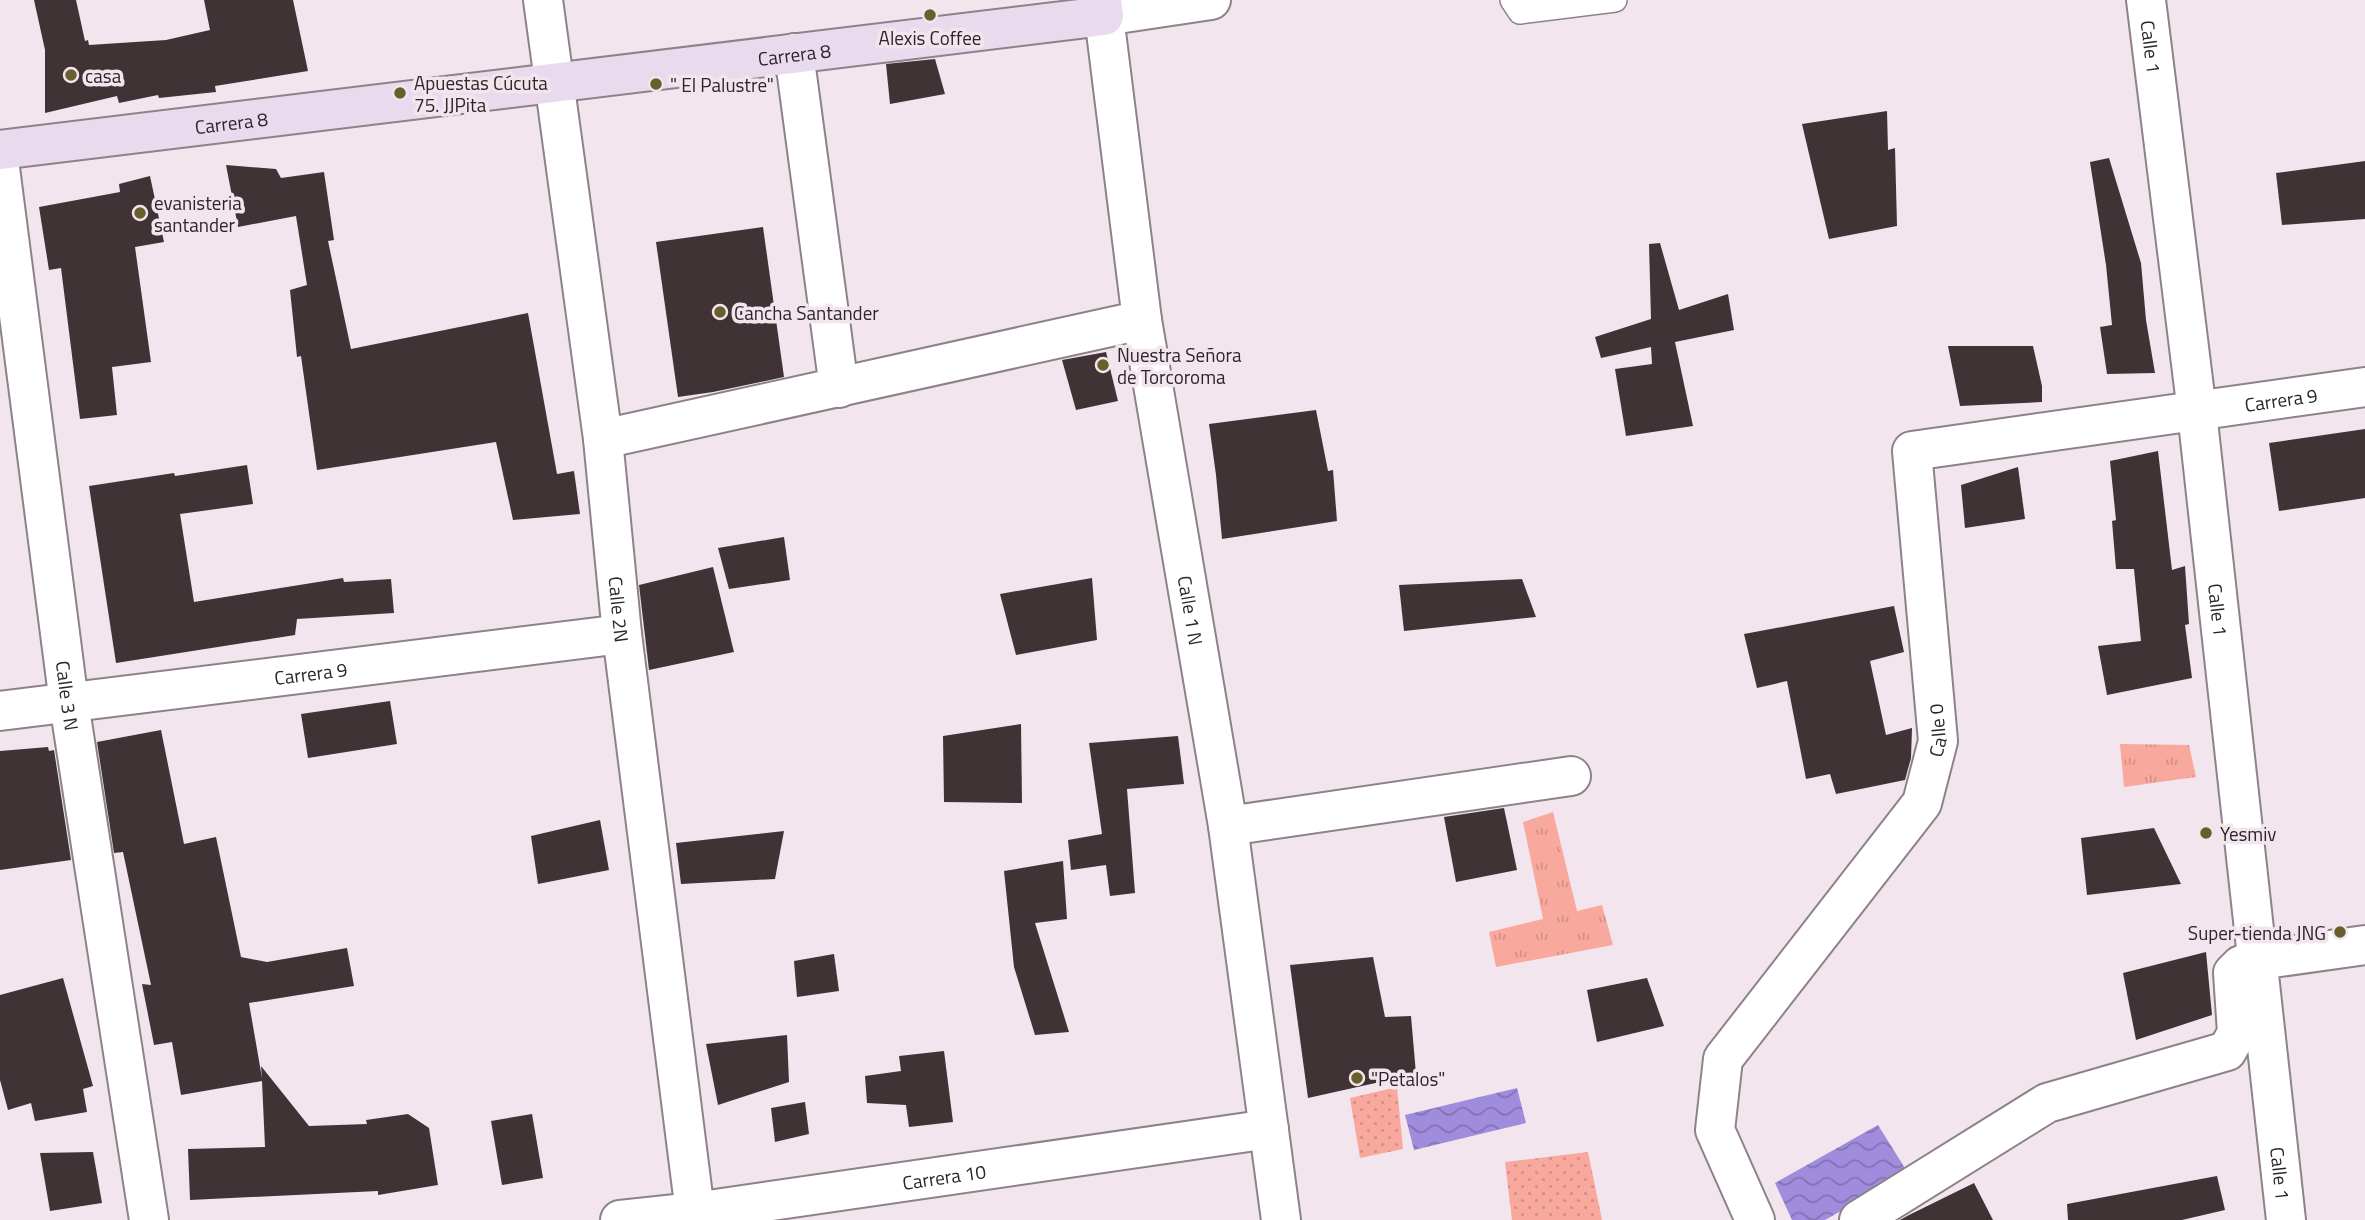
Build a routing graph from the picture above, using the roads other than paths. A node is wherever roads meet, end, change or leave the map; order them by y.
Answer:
1 (543, 0) edge
2 (1211, 0) edge
3 (1512, 0) edge
4 (1615, 0) edge
5 (2146, 0) edge
6 (1103, 8) edge
7 (793, 52) junction
8 (555, 83) junction
9 (0, 150) edge
10 (0, 168) edge
11 (1142, 320) junction
12 (2365, 387) edge
13 (839, 388) junction
14 (2197, 412) junction
15 (603, 439) junction
16 (622, 634) junction
17 (69, 703) junction
18 (0, 711) edge
19 (1571, 776) dead end
20 (1228, 826) junction
21 (2365, 945) edge
22 (2260, 974) junction
23 (1269, 1129) junction
24 (695, 1216) edge
25 (149, 1220) edge
26 (620, 1220) edge
27 (1281, 1220) edge
28 (1755, 1220) edge
29 (1859, 1220) edge
30 (2286, 1220) edge

1 - 8 street, Calle 2N
2 - 6 street, Carrera 8
3 - 4 lane
5 - 14 street, Calle 1
6 - 7 street, Carrera 8
6 - 11 street, Calle 1 N
7 - 8 street, Carrera 8
7 - 13 street
8 - 9 street, Carrera 8
8 - 15 street, Calle 2N
10 - 17 street, Calle 3 N
11 - 13 street
11 - 20 street, Calle 1 N
12 - 14 street, Carrera 9
13 - 15 street
14 - 22 street, Calle 1
14 - 28 street, Calle 0
15 - 16 street, Calle 2N
16 - 17 street, Carrera 9
16 - 24 street, Calle 2N
17 - 18 street, Carrera 9
17 - 25 street, Calle 3 N
19 - 20 street
20 - 23 street, Calle 1 N
21 - 22 street
22 - 29 street
22 - 30 street, Calle 1
23 - 24 street, Carrera 10
23 - 27 street, Calle 1 N
24 - 26 street, Carrera 10

